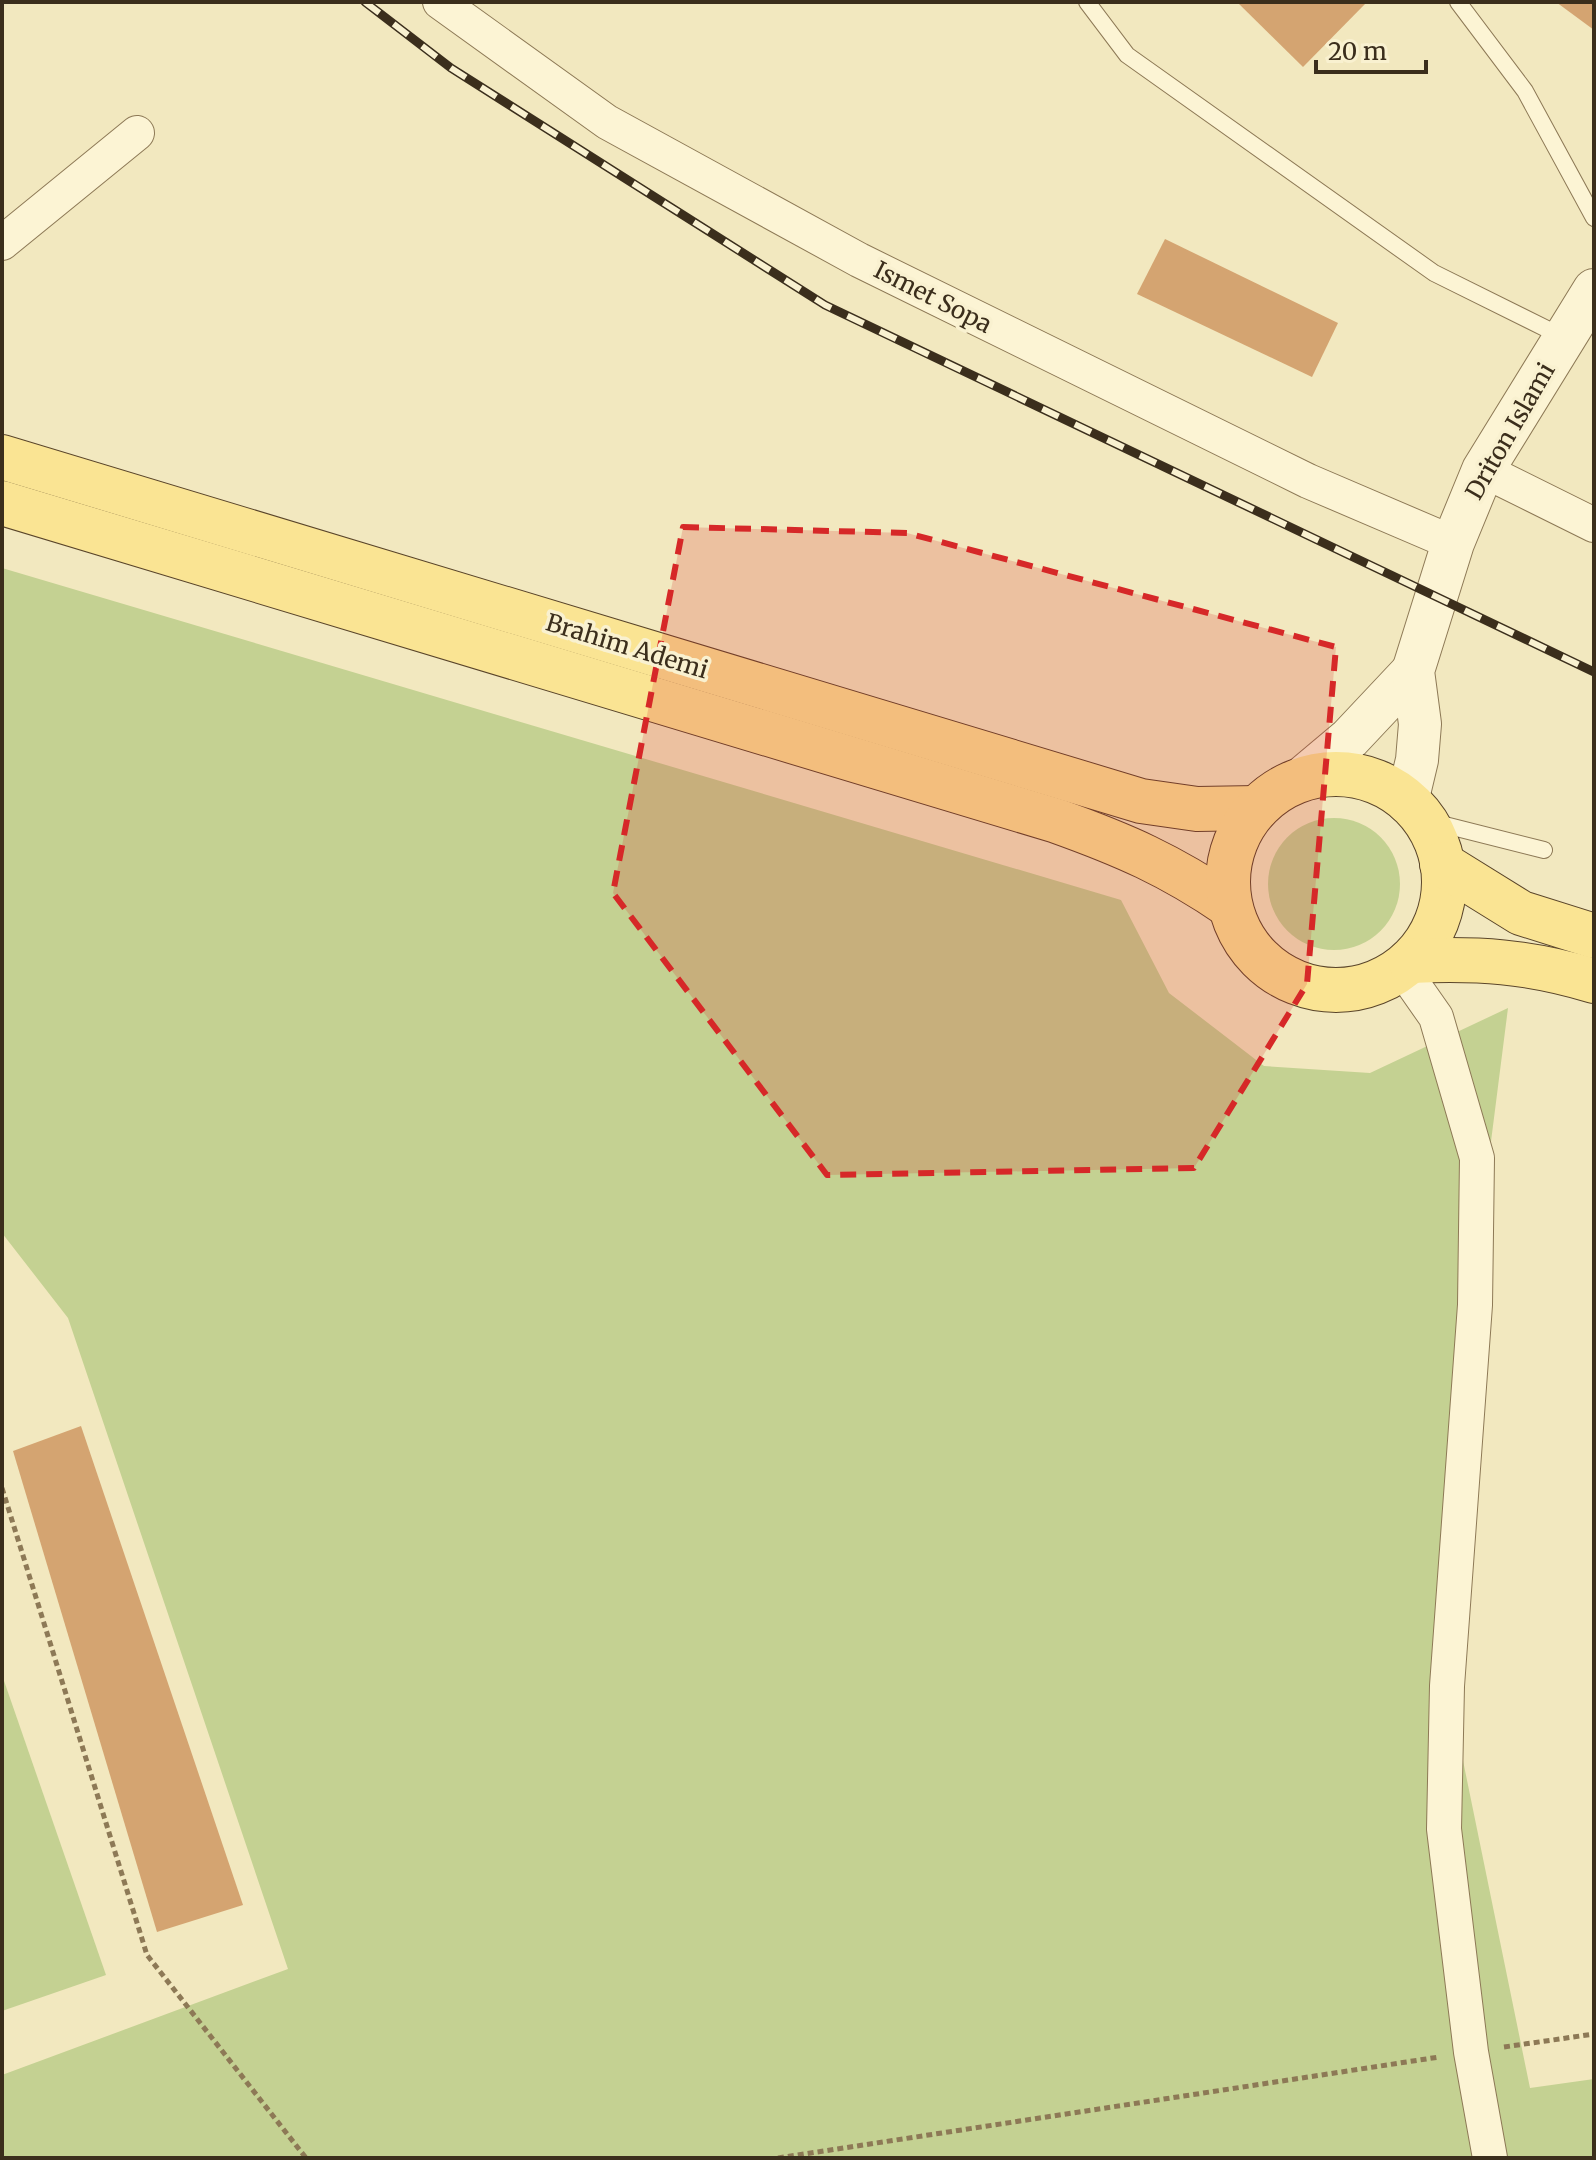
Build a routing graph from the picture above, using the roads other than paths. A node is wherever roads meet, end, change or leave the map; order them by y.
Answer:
1 (440, 2) edge
2 (1087, 2) edge
3 (1458, 2) edge
4 (137, 133) dead end
5 (1594, 218) edge
6 (2, 243) edge
7 (1594, 290) edge
8 (1564, 338) junction
9 (2, 457) edge
10 (1483, 470) junction
11 (2, 503) edge
12 (1594, 525) edge
13 (1453, 543) junction
14 (1413, 671) junction
15 (1300, 780) junction
16 (1257, 808) junction
17 (1418, 811) junction
18 (1544, 850) dead end
19 (1442, 864) junction
20 (1230, 906) junction
21 (1594, 936) edge
22 (1405, 964) junction
23 (1594, 981) edge
24 (1490, 2158) edge

1 - 13 street, Ismet Sopa
2 - 8 lane
3 - 5 lane
4 - 6 street
7 - 8 street, Driton Islami
8 - 10 street, Driton Islami
9 - 16 main road, Brahim Ademi
10 - 12 street
10 - 13 street, Driton Islami
11 - 20 main road, Brahim Ademi
13 - 14 street, Driton Islami
14 - 15 street, Driton Islami
14 - 17 street, Driton Islami
15 - 16 main road
15 - 17 main road
16 - 20 main road
17 - 18 lane
17 - 19 main road
19 - 21 main road
19 - 22 main road
20 - 22 main road
22 - 23 main road
22 - 24 street

